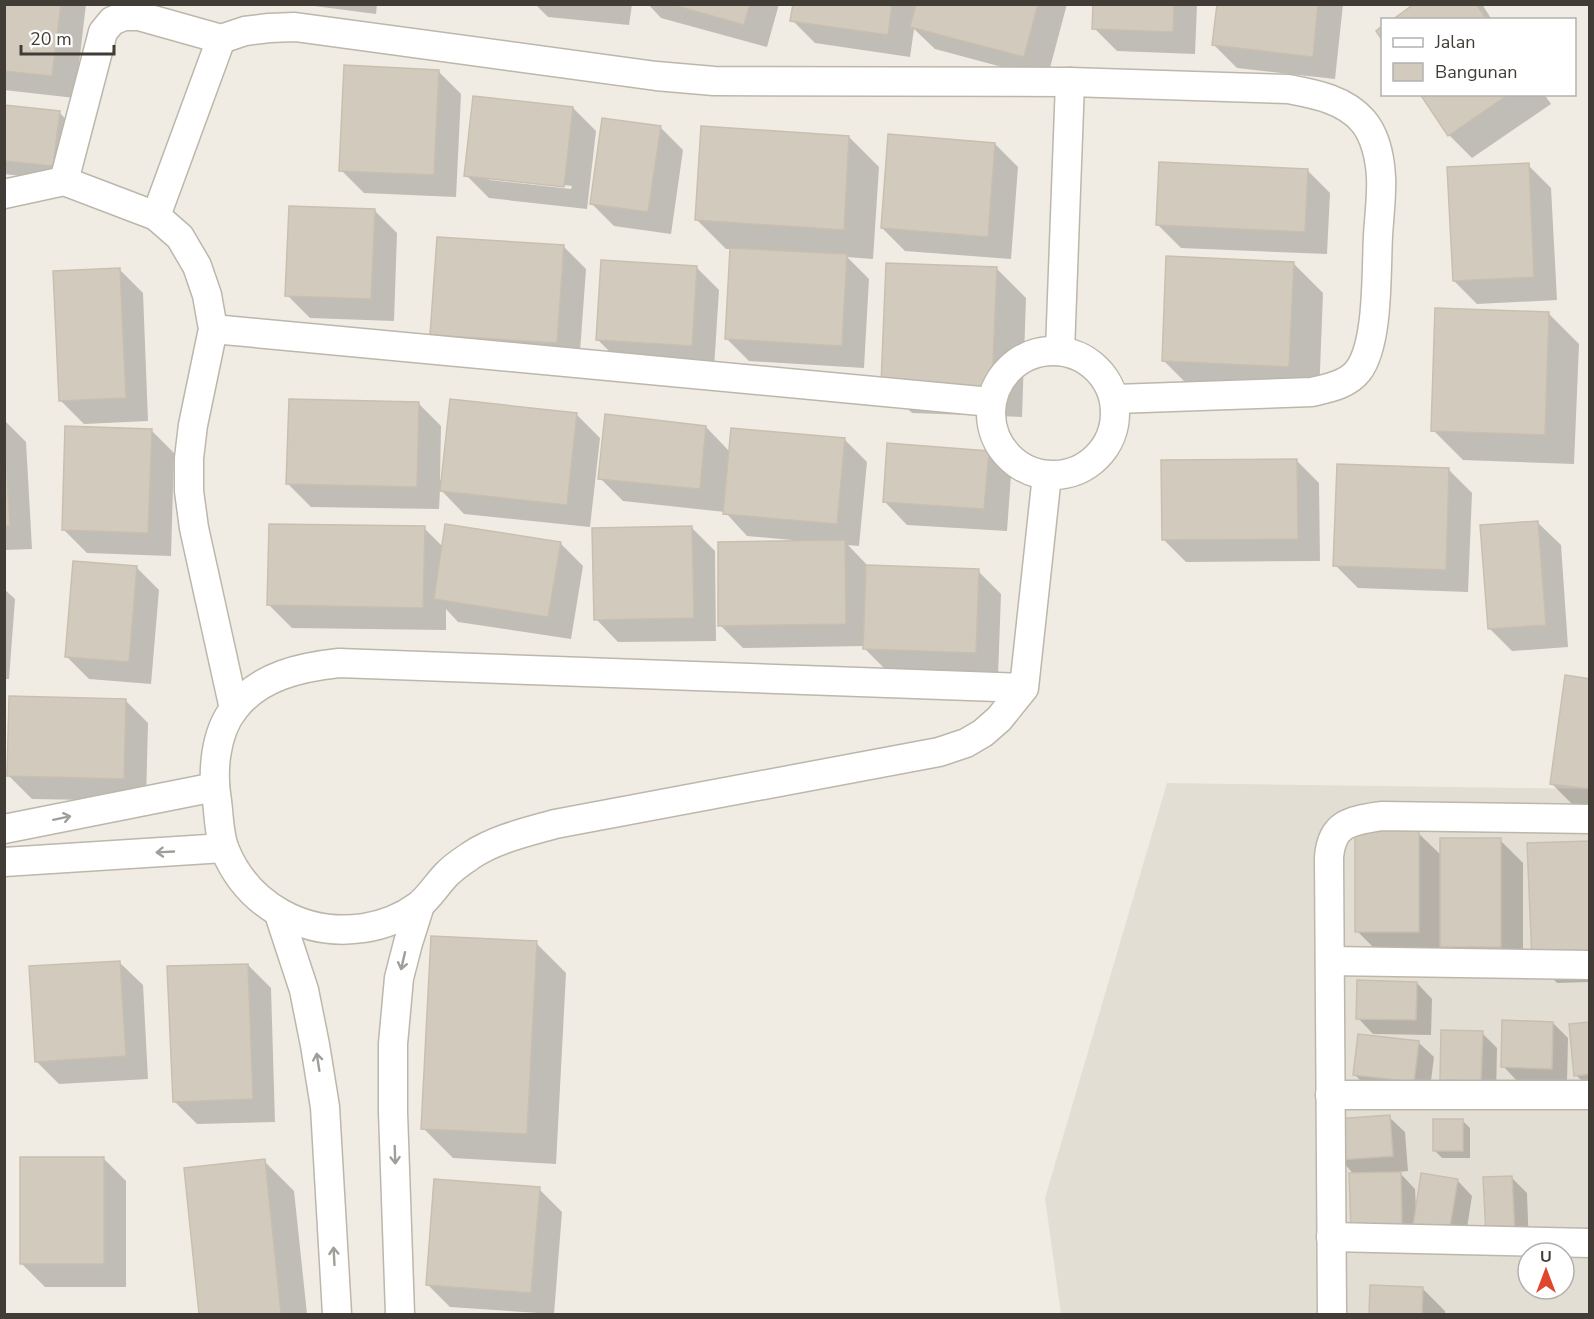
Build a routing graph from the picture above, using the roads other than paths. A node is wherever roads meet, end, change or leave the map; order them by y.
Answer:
1 (221, 39) junction
2 (1070, 82) junction
3 (64, 181) junction
4 (4, 194) edge
5 (156, 216) junction
6 (213, 329) junction
7 (1060, 351) junction
8 (1115, 399) junction
9 (991, 402) junction
10 (1047, 475) junction
11 (1024, 688) junction
12 (234, 709) junction
13 (214, 787) junction
14 (1590, 819) edge
15 (4, 829) edge
16 (224, 848) junction
17 (4, 861) edge
18 (420, 905) junction
19 (279, 914) junction
20 (1330, 961) junction
21 (1590, 965) edge
22 (1330, 1095) junction
23 (1590, 1095) edge
24 (1331, 1237) junction
25 (1590, 1243) edge
26 (337, 1314) edge
27 (400, 1314) edge
28 (1332, 1314) edge

1 - 2 street
1 - 3 street
1 - 5 street
2 - 7 street
2 - 8 street
3 - 4 street
3 - 5 street
5 - 6 street
6 - 9 street
6 - 12 street
7 - 8 street
7 - 9 street
8 - 10 street
9 - 10 street
10 - 11 street
11 - 12 street
11 - 18 street
12 - 13 street
15 -> 13 street
13 - 16 street
14 - 20 street
16 -> 17 street
16 - 19 street
18 - 19 street
18 -> 27 street
26 -> 19 street
20 - 21 street
20 - 22 street
22 - 23 street
22 - 24 street
24 - 25 street
24 - 28 street

